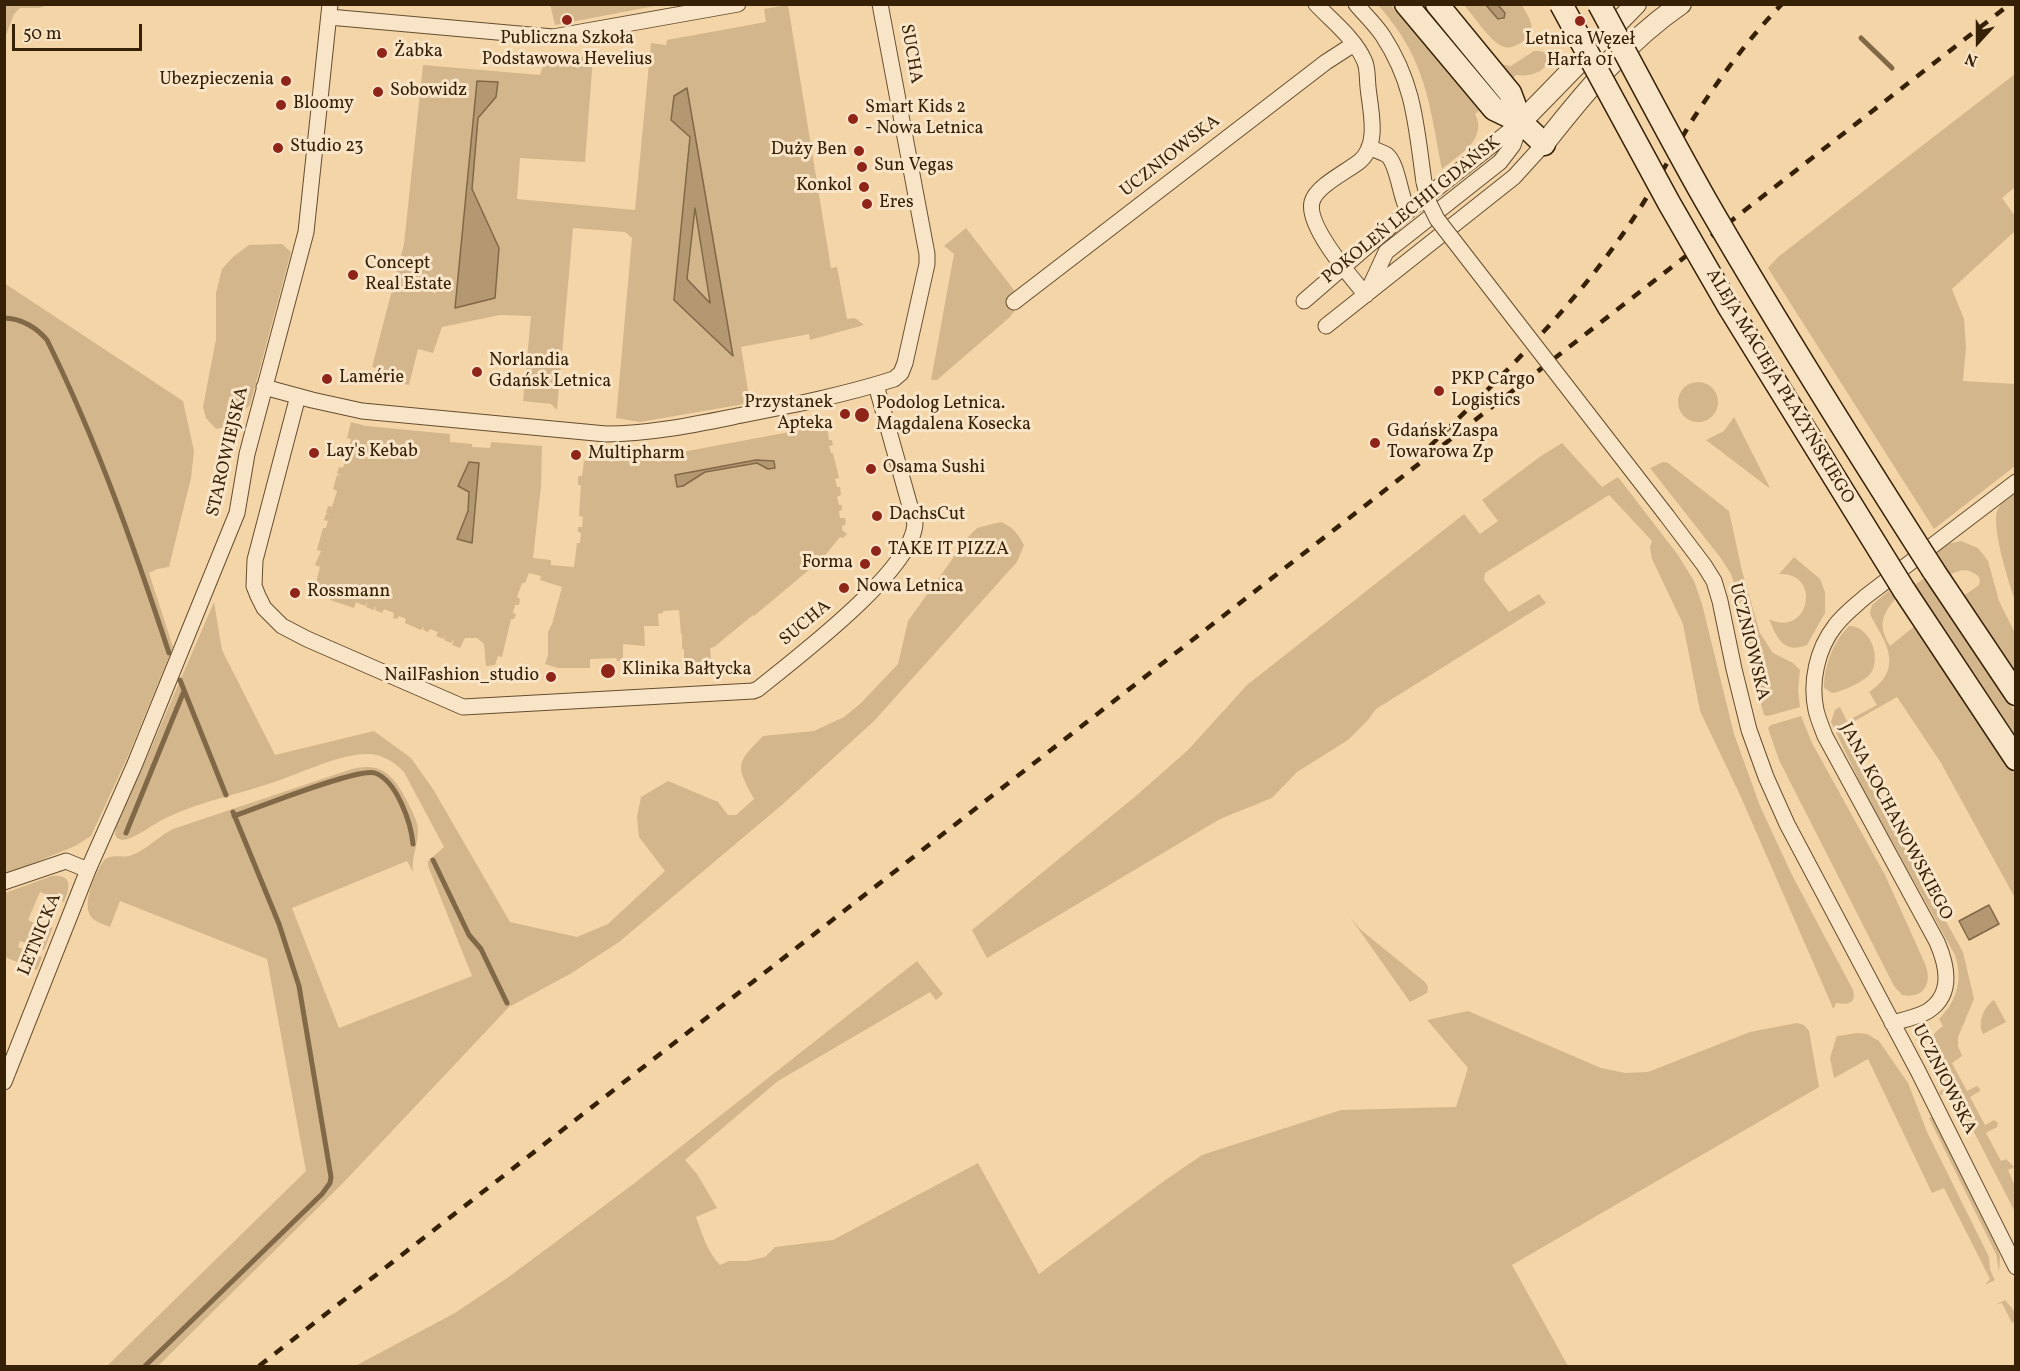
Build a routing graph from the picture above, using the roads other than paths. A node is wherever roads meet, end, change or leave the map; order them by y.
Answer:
1 (738, 4) edge
2 (880, 4) edge
3 (1316, 4) edge
4 (1356, 4) edge
5 (1406, 4) edge
6 (1437, 4) edge
7 (1561, 4) edge
8 (1599, 4) edge
9 (1636, 4) edge
10 (1681, 4) edge
11 (329, 11) edge
12 (1354, 44) junction
13 (1521, 122) junction
14 (1544, 144) junction
15 (1369, 147) junction
16 (1408, 211) junction
17 (1344, 268) junction
18 (1366, 295) junction
19 (1304, 301) dead end
20 (1014, 302) dead end
21 (1326, 327) dead end
22 (876, 385) junction
23 (264, 387) junction
24 (298, 396) junction
25 (2016, 482) edge
26 (2016, 694) edge
27 (2016, 759) edge
28 (88, 870) junction
29 (4, 882) edge
30 (1892, 1023) junction
31 (4, 1082) edge
32 (2016, 1267) edge

1 - 11 street
2 - 22 street, SUCHA
3 - 12 street
4 - 30 street, UCZNIOWSKA, bridge
5 - 13 main road
6 - 13 main road
7 - 27 main road, ALEJA MACIEJA PŁAŻYŃSKIEGO, bridge
8 - 26 main road, ALEJA MACIEJA PŁAŻYŃSKIEGO, bridge
9 - 13 street, POKOLEŃ LECHII GDAŃSK
10 - 14 street, POKOLEŃ LECHII GDAŃSK
11 - 23 street, STAROWIEJSKA
12 - 15 street
12 - 20 street, UCZNIOWSKA
13 - 14 main road
13 - 16 street, POKOLEŃ LECHII GDAŃSK
13 - 18 street, POKOLEŃ LECHII GDAŃSK
14 - 18 street, POKOLEŃ LECHII GDAŃSK
15 - 16 street
15 - 17 street
16 - 17 street, POKOLEŃ LECHII GDAŃSK
17 - 18 street
17 - 19 street, POKOLEŃ LECHII GDAŃSK
18 - 21 street, POKOLEŃ LECHII GDAŃSK
22 - 24 street
22 - 24 street, SUCHA
23 - 24 street
23 - 28 street, STAROWIEJSKA
25 - 30 street, JANA KOCHANOWSKIEGO
28 - 29 street
28 - 31 street, LETNICKA
30 - 32 street, UCZNIOWSKA

